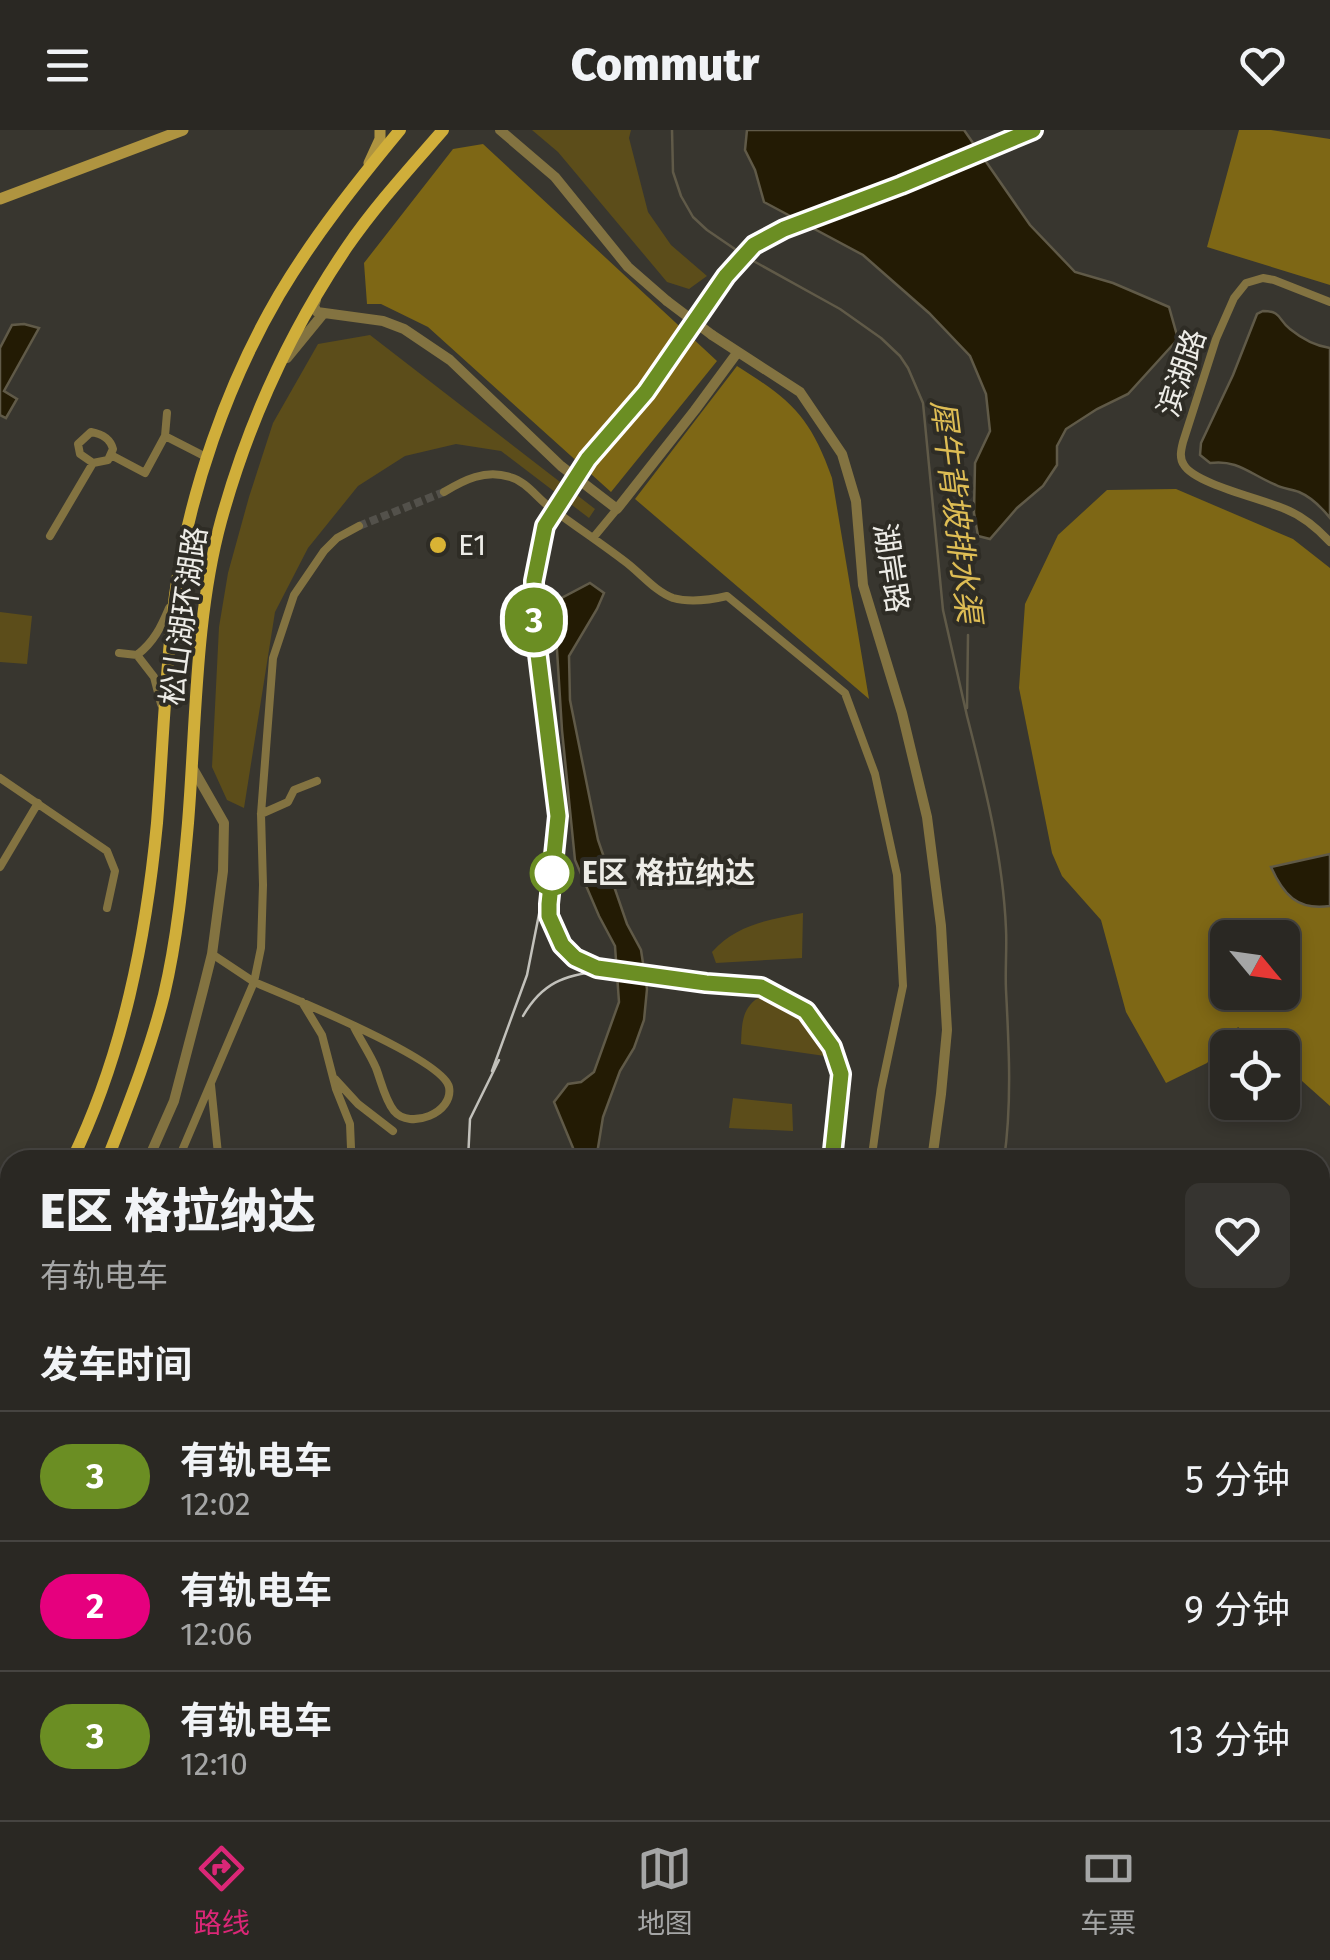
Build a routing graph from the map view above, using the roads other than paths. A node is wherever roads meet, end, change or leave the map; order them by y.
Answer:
1 (183, 130) edge
2 (380, 130) edge
3 (400, 130) edge
4 (444, 130) edge
5 (500, 130) edge
6 (360, 179) junction
7 (0, 199) edge
8 (316, 296) junction
9 (1330, 302) edge
10 (327, 314) junction
11 (737, 353) junction
12 (272, 378) junction
13 (167, 413) dead end
14 (165, 436) junction
15 (112, 456) junction
16 (208, 458) junction
17 (93, 462) junction
18 (444, 492) tunnel mouth
19 (617, 509) junction
20 (359, 526) tunnel mouth
21 (50, 536) dead end
22 (593, 538) junction
23 (1330, 542) edge
24 (176, 594) junction
25 (120, 653) dead end
26 (137, 655) junction
27 (163, 724) junction
28 (192, 767) junction
29 (0, 778) edge
30 (317, 781) dead end
31 (38, 804) junction
32 (261, 814) junction
33 (0, 867) edge
34 (107, 908) dead end
35 (212, 954) junction
36 (254, 982) junction
37 (302, 1002) junction
38 (354, 1027) junction
39 (332, 1075) junction
40 (211, 1081) junction
41 (394, 1131) dead end
42 (351, 1148) dead end
43 (76, 1150) edge
44 (111, 1150) edge
45 (152, 1150) edge
46 (183, 1150) edge
47 (218, 1150) edge
48 (873, 1150) edge
49 (933, 1150) edge

1 - 7 main road
2 - 6 main road
3 - 6 main road, 松山湖环湖路
4 - 8 main road, 松山湖环湖路
5 - 11 street, 湖岸路, bridge
6 - 16 main road, 松山湖环湖路
8 - 10 street
8 - 12 main road, 松山湖环湖路
9 - 23 street, 滨湖路
10 - 12 street
10 - 19 street
11 - 19 street
11 - 49 street, 湖岸路
12 - 28 main road, 松山湖环湖路
13 - 14 street
14 - 15 street
14 - 16 street
15 - 17 street
15 - 17 street
16 - 24 main road, 松山湖环湖路
17 - 21 street
18 - 22 street
19 - 22 street
20 - 32 street
22 - 48 street
24 - 26 street
24 - 27 main road, 松山湖环湖路
25 - 26 street
26 - 27 street
27 - 43 main road, 松山湖环湖路
28 - 35 street
28 - 44 main road, 松山湖环湖路
29 - 31 street
30 - 32 street
31 - 33 street
31 - 34 street
32 - 36 street
35 - 36 street
35 - 45 street
36 - 37 street
36 - 40 street
37 - 38 street
37 - 39 street
38 - 38 street
39 - 41 street
39 - 42 street
40 - 46 street
40 - 47 street

